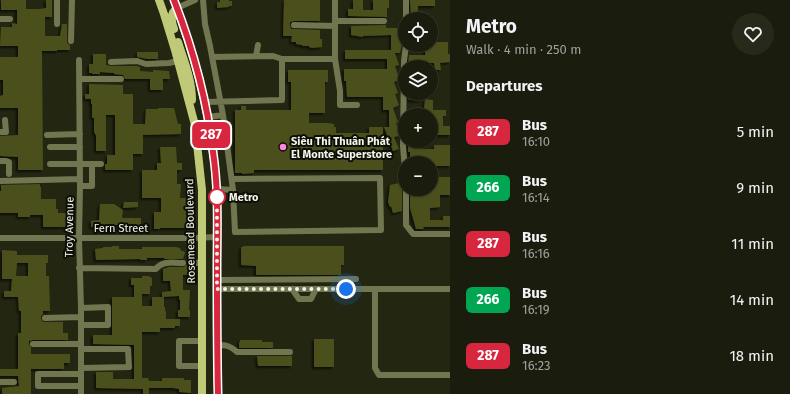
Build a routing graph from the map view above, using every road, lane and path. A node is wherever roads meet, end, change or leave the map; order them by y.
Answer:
1 (57, 0) edge
2 (72, 0) edge
3 (159, 0) edge
4 (163, 0) edge
5 (174, 0) edge
6 (195, 0) edge
7 (203, 0) edge
8 (335, 0) edge
9 (406, 0) edge
10 (178, 8) junction
11 (406, 12) edge
12 (0, 19) edge
13 (10, 19) dead end
14 (384, 21) dead end
15 (335, 23) junction
16 (57, 24) dead end
17 (294, 25) dead end
18 (71, 41) dead end
19 (258, 45) dead end
20 (405, 52) edge
21 (256, 56) junction
22 (212, 57) junction
23 (282, 59) junction
24 (335, 59) junction
25 (79, 60) dead end
26 (178, 61) junction
27 (111, 62) dead end
28 (79, 79) junction
29 (121, 79) dead end
30 (204, 102) junction
31 (221, 102) junction
32 (358, 105) dead end
33 (190, 109) junction
34 (223, 115) junction
35 (208, 117) junction
36 (5, 120) dead end
37 (0, 132) edge
38 (47, 134) dead end
39 (80, 134) junction
40 (50, 147) dead end
41 (80, 147) junction
42 (404, 156) edge
43 (0, 161) edge
44 (50, 164) dead end
45 (80, 164) junction
46 (92, 164) junction
47 (101, 164) dead end
48 (9, 174) dead end
49 (232, 178) junction
50 (80, 179) junction
51 (0, 181) edge
52 (80, 186) junction
53 (217, 189) junction
54 (233, 190) junction
55 (406, 196) edge
56 (450, 234) edge
57 (203, 237) junction
58 (217, 237) junction
59 (0, 238) edge
60 (79, 238) junction
61 (202, 262) junction
62 (183, 263) dead end
63 (191, 264) dead end
64 (79, 268) junction
65 (356, 279) dead end
66 (217, 280) junction
67 (217, 289) junction
68 (292, 289) junction
69 (316, 289) junction
70 (375, 289) junction
71 (450, 289) edge
72 (81, 308) junction
73 (81, 317) junction
74 (45, 318) dead end
75 (81, 325) junction
76 (202, 341) junction
77 (33, 344) dead end
78 (81, 346) junction
79 (217, 346) junction
80 (290, 352) dead end
81 (202, 366) junction
82 (81, 371) junction
83 (450, 375) edge
84 (0, 382) edge
85 (14, 382) dead end
86 (81, 386) junction
87 (81, 394) edge
88 (202, 394) edge
89 (218, 394) edge

1 - 16 street
2 - 18 street
3 - 26 main road, Rosemead Boulevard
4 - 10 main road
5 - 10 main road
6 - 10 street
7 - 22 street
8 - 15 street
9 - 11 street
10 - 30 main road
10 - 33 main road
12 - 13 street
14 - 15 street
15 - 17 street
15 - 24 street
19 - 21 street
20 - 42 street
21 - 22 street
21 - 23 street
22 - 31 street
23 - 24 street
23 - 31 street
24 - 32 street
25 - 28 street, Troy Avenue
26 - 27 street
26 - 33 main road, Rosemead Boulevard
28 - 29 street
28 - 39 street, Troy Avenue
30 - 31 street
30 - 35 main road
31 - 34 street
33 - 57 main road, Rosemead Boulevard
34 - 35 street
34 - 49 street
35 - 53 main road
36 - 37 street
38 - 39 street
39 - 41 street, Troy Avenue
40 - 41 street
41 - 45 street, Troy Avenue
43 - 48 street
44 - 45 street
45 - 46 street
45 - 50 street, Troy Avenue
46 - 47 street
46 - 52 street
49 - 54 street
49 - 54 street
50 - 51 street
50 - 52 street, Troy Avenue
52 - 60 street, Troy Avenue
53 - 54 street
53 - 58 main road
55 - 56 street
57 - 58 street, Fern Street
57 - 60 street, Fern Street
57 - 61 main road, Rosemead Boulevard
58 - 66 main road
59 - 60 street, Fern Street
60 - 64 street, Troy Avenue
61 - 63 street
61 - 76 main road, Rosemead Boulevard
62 - 64 street
64 - 72 street, Troy Avenue
65 - 66 street
66 - 67 main road
67 - 68 street
67 - 79 main road
68 - 69 street
68 - 69 street
69 - 70 street
70 - 71 street
70 - 83 street
72 - 73 street, Troy Avenue
72 - 75 street
73 - 74 street
73 - 75 street, Troy Avenue
75 - 78 street, Troy Avenue
76 - 81 main road, Rosemead Boulevard
76 - 81 street
77 - 78 street
78 - 82 street, Troy Avenue
78 - 82 street
79 - 80 street
79 - 89 main road
81 - 88 main road, Rosemead Boulevard
82 - 86 street, Troy Avenue
82 - 86 street
84 - 85 street
86 - 87 street, Troy Avenue

